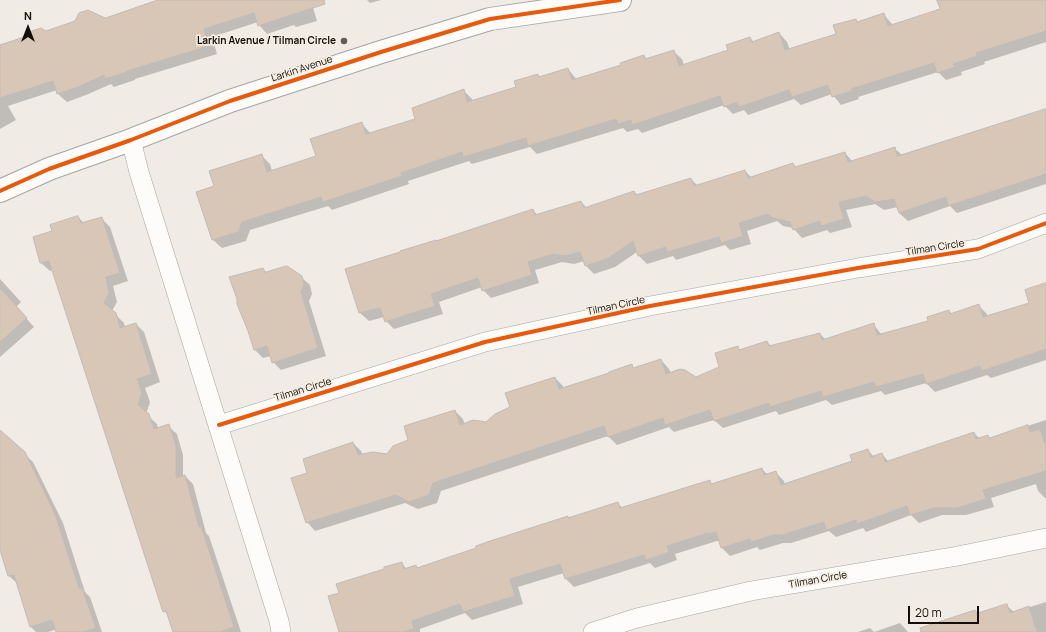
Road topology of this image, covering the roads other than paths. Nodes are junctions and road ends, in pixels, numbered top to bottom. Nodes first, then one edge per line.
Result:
1 (620, 0) edge
2 (131, 140) junction
3 (0, 191) edge
4 (1046, 223) edge
5 (219, 425) junction
6 (1046, 538) edge
7 (281, 632) edge
8 (592, 632) edge

1 - 2 street, Larkin Avenue
2 - 3 street, Larkin Avenue
2 - 5 street
4 - 5 street, Tilman Circle
5 - 7 street
6 - 8 street, Tilman Circle

